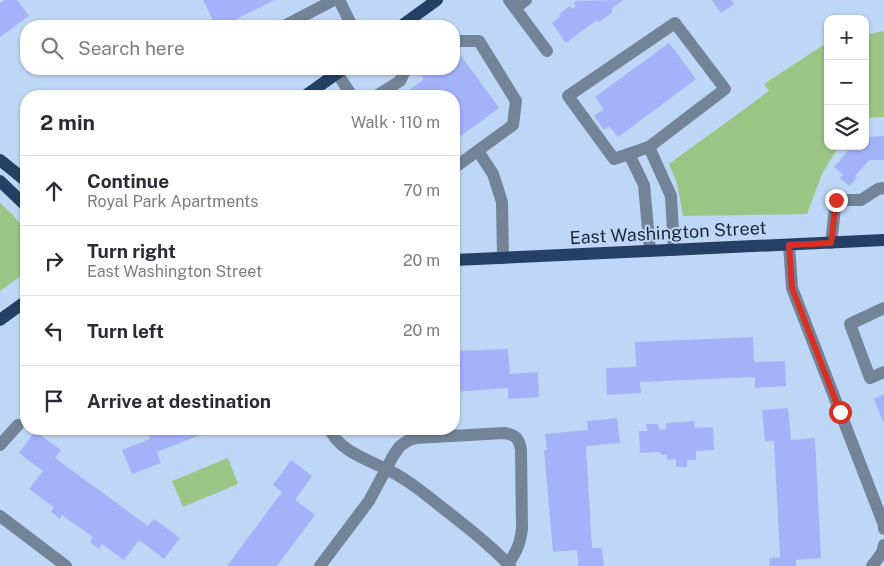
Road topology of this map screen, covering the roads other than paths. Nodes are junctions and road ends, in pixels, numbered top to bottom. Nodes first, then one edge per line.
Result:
1 (334, 0) edge
2 (339, 0) edge
3 (437, 0) edge
4 (526, 0) edge
5 (512, 4) edge
6 (296, 20) edge
7 (349, 20) edge
8 (409, 20) edge
9 (460, 41) edge
10 (547, 51) dead end
11 (334, 75) edge
12 (342, 75) edge
13 (403, 75) edge
14 (313, 90) edge
15 (349, 90) edge
16 (386, 90) edge
17 (649, 147) junction
18 (478, 151) junction
19 (630, 154) junction
20 (0, 160) edge
21 (460, 164) edge
22 (20, 176) edge
23 (0, 181) edge
24 (884, 188) edge
25 (20, 200) edge
26 (884, 240) edge
27 (831, 243) junction
28 (789, 245) junction
29 (674, 250) junction
30 (650, 251) junction
31 (503, 258) junction
32 (460, 260) edge
33 (20, 305) edge
34 (884, 308) edge
35 (0, 320) edge
36 (884, 372) edge
37 (18, 425) dead end
38 (333, 435) edge
39 (0, 445) edge
40 (386, 469) junction
41 (0, 516) edge
42 (884, 529) edge
43 (884, 546) edge
44 (509, 565) edge
45 (66, 566) edge
46 (320, 566) edge
47 (872, 566) edge

1 - 6 lane
2 - 7 lane
3 - 8 main road
4 - 5 lane
5 - 10 lane
9 - 18 lane
11 - 14 main road
12 - 15 lane
13 - 16 lane
17 - 19 lane
17 - 19 lane
17 - 29 lane
18 - 21 lane
18 - 31 lane
19 - 30 lane
20 - 22 main road
23 - 25 main road
24 - 27 lane
26 - 27 main road, East Washington Street
27 - 28 main road, East Washington Street
28 - 29 main road, East Washington Street
28 - 42 lane
29 - 30 main road, East Washington Street
30 - 31 main road, East Washington Street
31 - 32 main road, East Washington Street
33 - 35 main road
34 - 36 lane
37 - 39 lane
38 - 40 lane
40 - 44 lane
40 - 44 lane
40 - 46 lane
41 - 45 lane
43 - 47 lane

